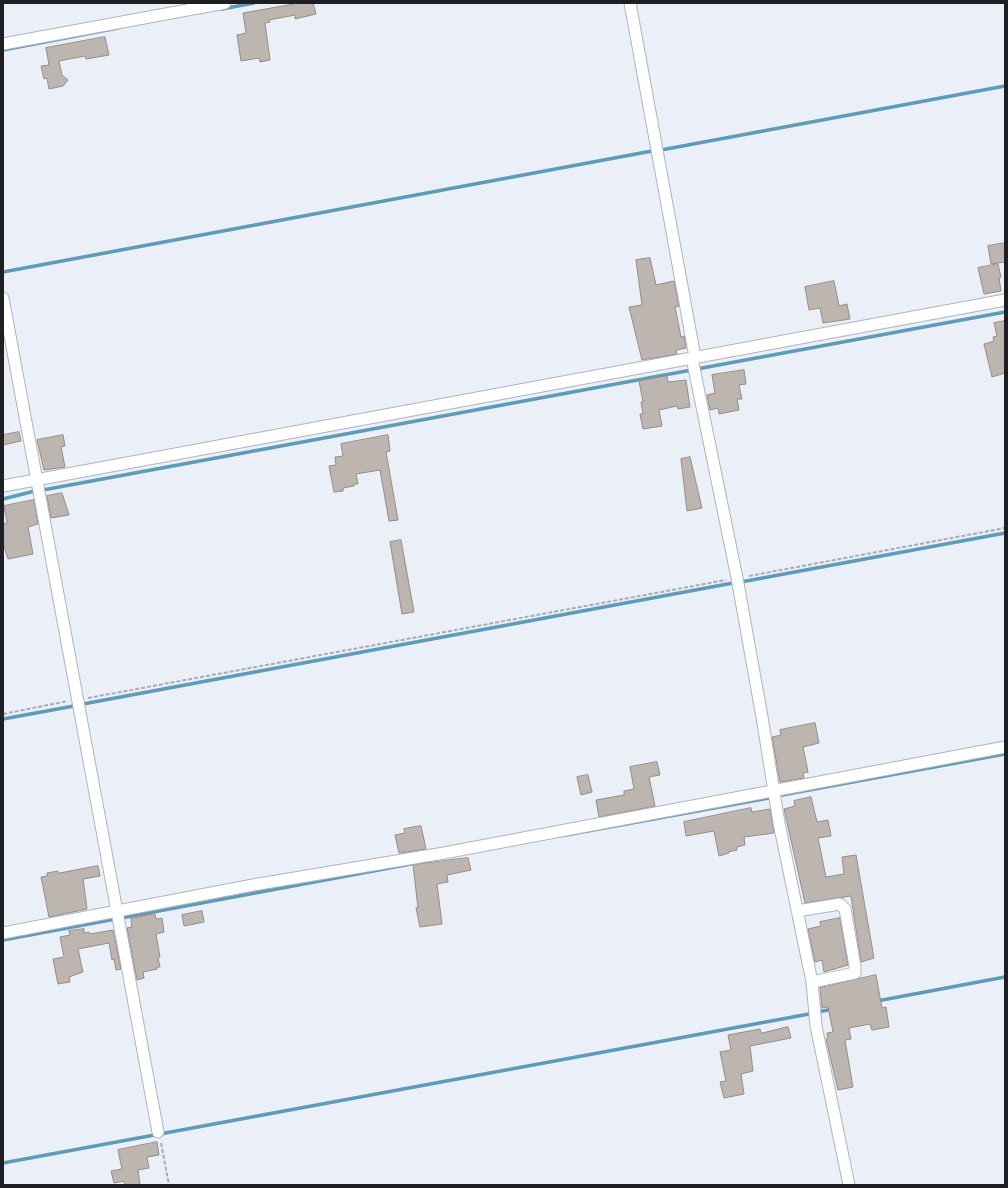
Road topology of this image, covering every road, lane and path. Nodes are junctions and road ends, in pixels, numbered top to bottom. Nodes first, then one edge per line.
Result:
1 (225, 3) edge
2 (630, 3) edge
3 (3, 44) edge
4 (3, 298) edge
5 (1005, 300) edge
6 (694, 363) junction
7 (36, 479) junction
8 (3, 486) edge
9 (1005, 528) edge
10 (736, 578) junction
11 (78, 699) junction
12 (3, 714) edge
13 (1005, 747) edge
14 (774, 791) junction
15 (797, 911) junction
16 (118, 916) junction
17 (3, 933) edge
18 (812, 982) junction
19 (159, 1134) joint
20 (169, 1185) edge
21 (848, 1185) edge

1 - 3 street
2 - 6 street
4 - 7 street
5 - 6 street
6 - 7 street
6 - 10 street
7 - 8 street
7 - 11 street
9 - 10 path
10 - 11 path
10 - 14 street
11 - 12 path
11 - 16 street
13 - 14 street
14 - 15 street
14 - 16 street
15 - 18 street
15 - 18 street
16 - 17 street
16 - 19 street
18 - 21 street
19 - 20 path

